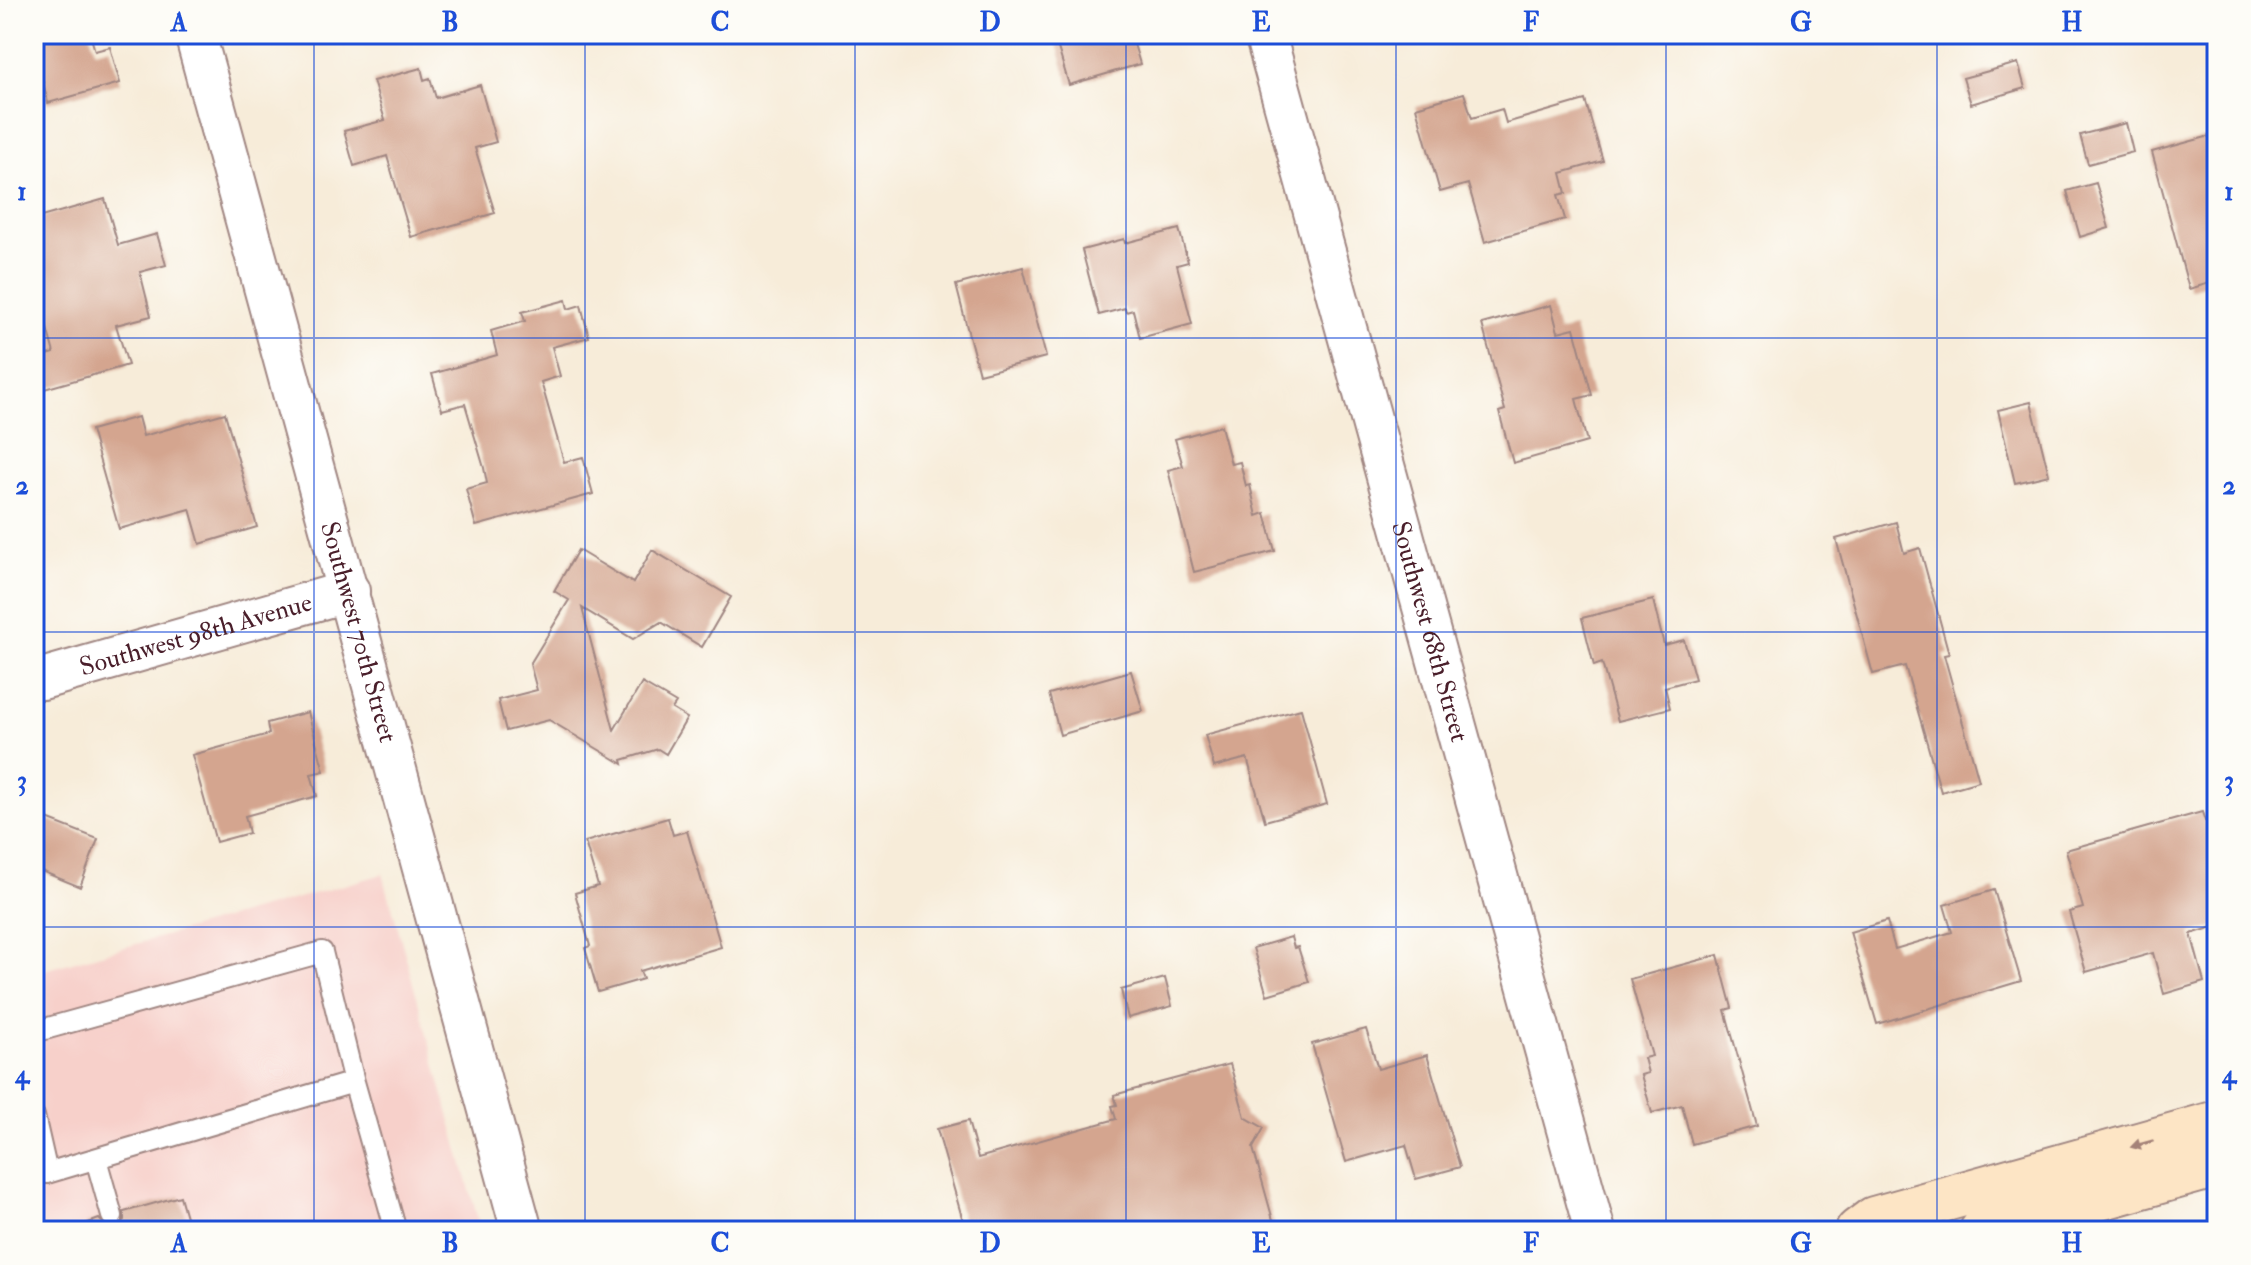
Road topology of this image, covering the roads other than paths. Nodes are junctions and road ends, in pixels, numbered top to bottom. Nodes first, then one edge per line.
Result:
1 (195, 34) edge
2 (1265, 34) edge
3 (349, 591) junction
4 (42, 679) dead end
5 (34, 1032) edge
6 (354, 1082) junction
7 (34, 1116) edge
8 (2217, 1123) edge
9 (96, 1159) junction
10 (2217, 1165) edge
11 (112, 1216) dead end
12 (396, 1231) edge
13 (522, 1231) edge
14 (1595, 1231) edge
15 (1858, 1231) edge
16 (1982, 1231) edge

1 - 3 street, Southwest 70th Street
2 - 14 street, Southwest 68th Street
3 - 4 street, Southwest 98th Avenue
3 - 13 street, Southwest 70th Street
5 - 6 lane
6 - 9 lane
6 - 12 lane
7 - 9 lane
8 -> 15 street
9 - 11 lane
10 - 16 street

